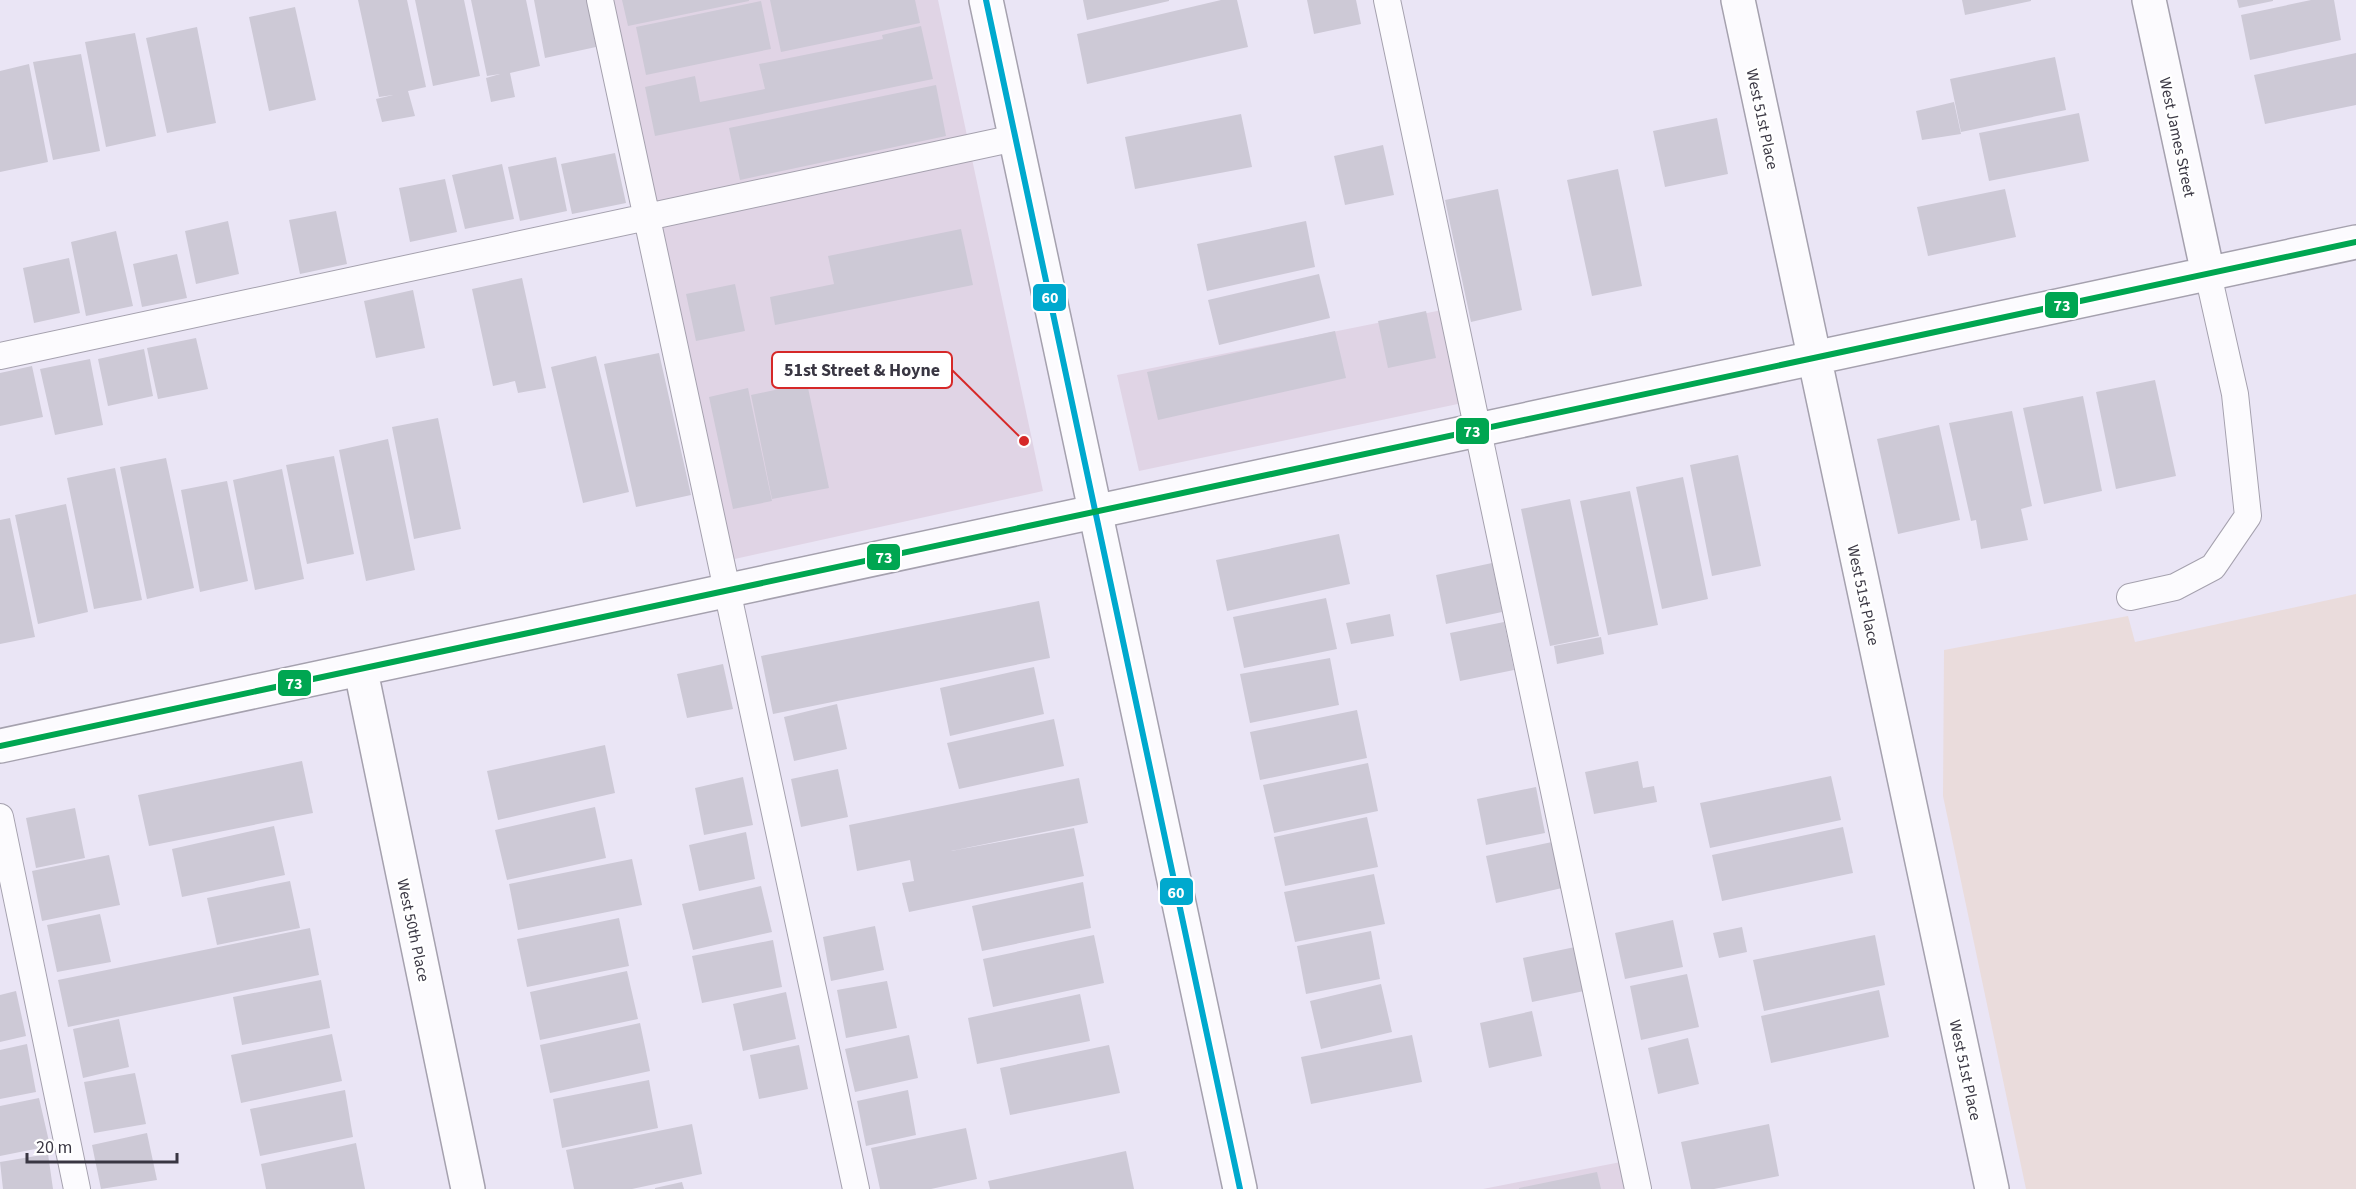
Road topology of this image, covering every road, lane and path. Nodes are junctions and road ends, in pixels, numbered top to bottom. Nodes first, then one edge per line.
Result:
1 (600, 0) edge
2 (986, 0) edge
3 (1388, 0) edge
4 (1737, 0) edge
5 (2149, 0) edge
6 (1016, 138) junction
7 (646, 218) junction
8 (2356, 242) edge
9 (2208, 273) junction
10 (0, 356) edge
11 (1814, 358) junction
12 (1478, 430) junction
13 (1096, 512) junction
14 (727, 590) junction
15 (2130, 597) dead end
16 (361, 670) junction
17 (0, 746) edge
18 (0, 817) edge
19 (77, 1189) edge
20 (468, 1189) edge
21 (856, 1189) edge
22 (1240, 1189) edge
23 (1638, 1189) edge
24 (1992, 1189) edge

1 - 7 lane
2 - 6 street
3 - 12 lane
4 - 11 street, West 51st Place
5 - 9 street, West James Street
6 - 7 lane
6 - 13 street
7 - 10 lane
7 - 14 lane
8 - 9 street
9 - 11 street
9 - 15 lane
11 - 12 street
11 - 24 street, West 51st Place
12 - 13 street
12 - 23 lane
13 - 14 street
13 - 22 street
14 - 16 street
14 - 21 lane
16 - 17 street
16 - 20 street, West 50th Place
18 - 19 lane

